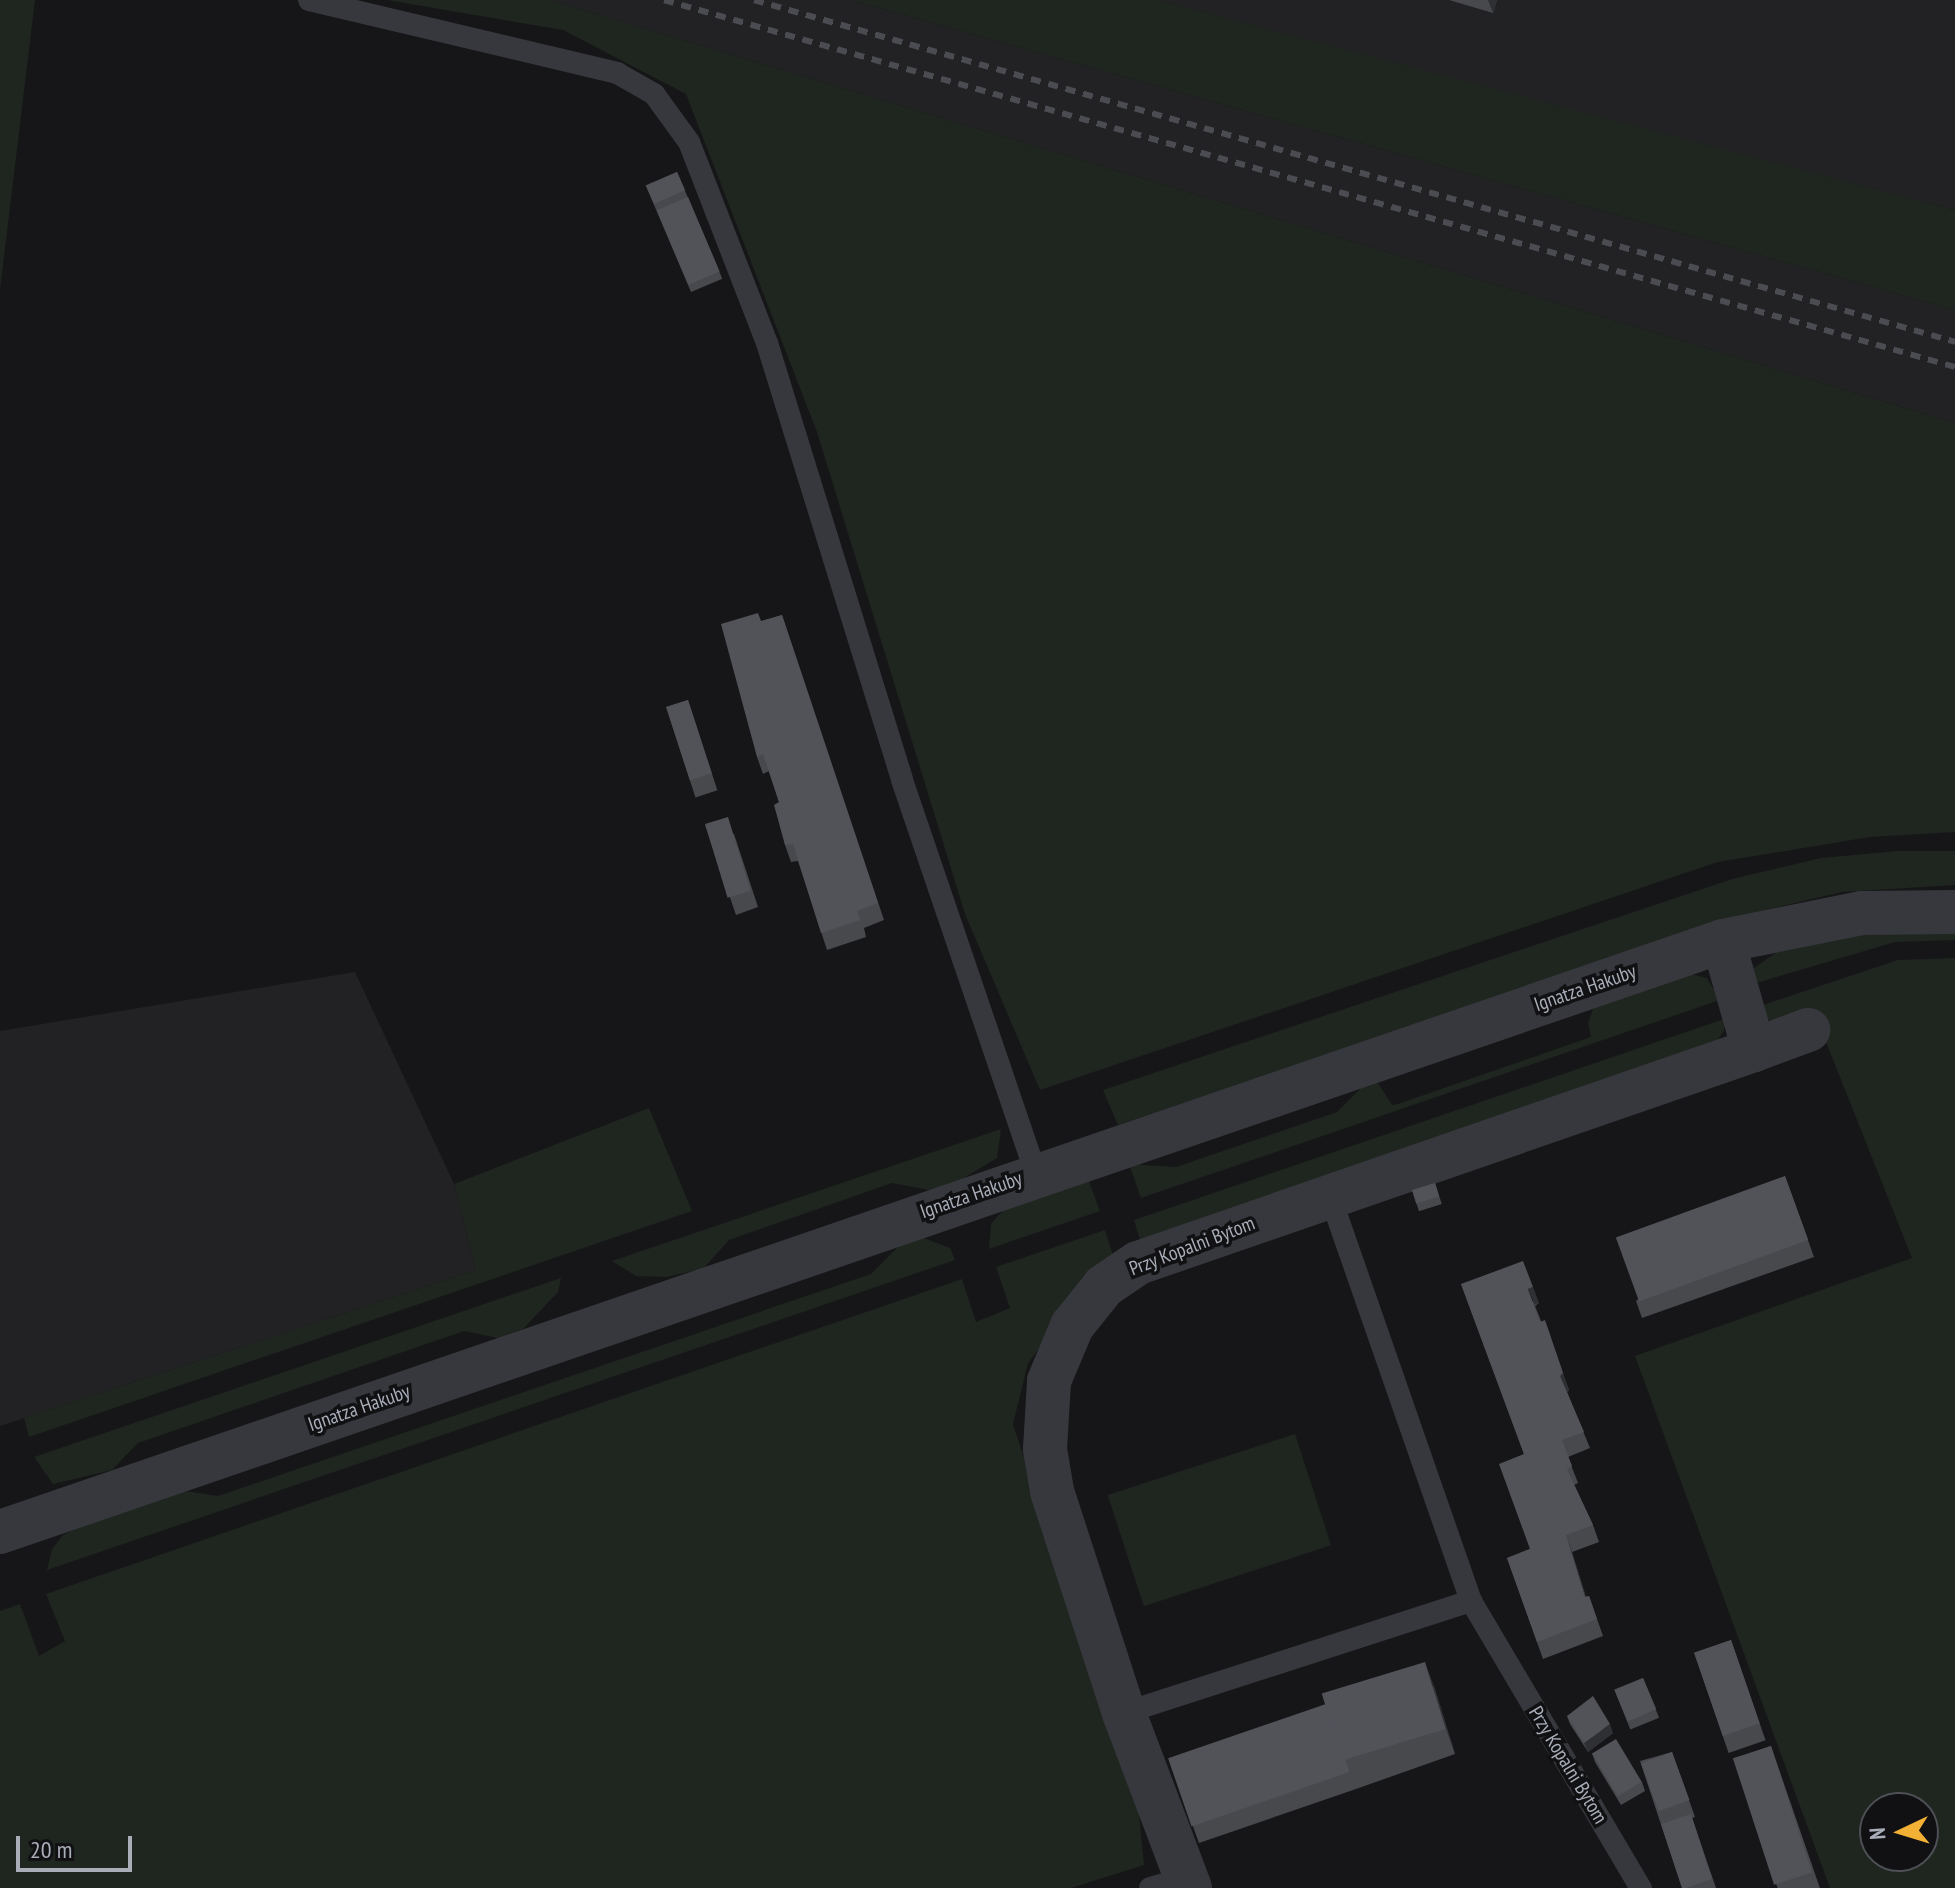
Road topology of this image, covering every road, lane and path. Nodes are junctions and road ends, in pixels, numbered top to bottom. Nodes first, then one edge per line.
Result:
1 (309, 0) edge
2 (1955, 912) edge
3 (1723, 941) junction
4 (1808, 1030) dead end
5 (1754, 1050) junction
6 (1036, 1173) junction
7 (1330, 1195) junction
8 (0, 1532) edge
9 (1471, 1601) junction
10 (1124, 1713) junction
11 (1175, 1885) edge
12 (1641, 1888) edge

1 - 6 lane
2 - 3 street, Ignatza Hakuby
3 - 5 street
3 - 6 street, Ignatza Hakuby
4 - 5 street, Przy Kopalni Bytom
5 - 7 street, Przy Kopalni Bytom
6 - 8 street, Ignatza Hakuby
7 - 9 lane, Przy Kopalni Bytom
7 - 10 street, Przy Kopalni Bytom
9 - 10 lane
9 - 12 lane, Przy Kopalni Bytom
10 - 11 street, Przy Kopalni Bytom

